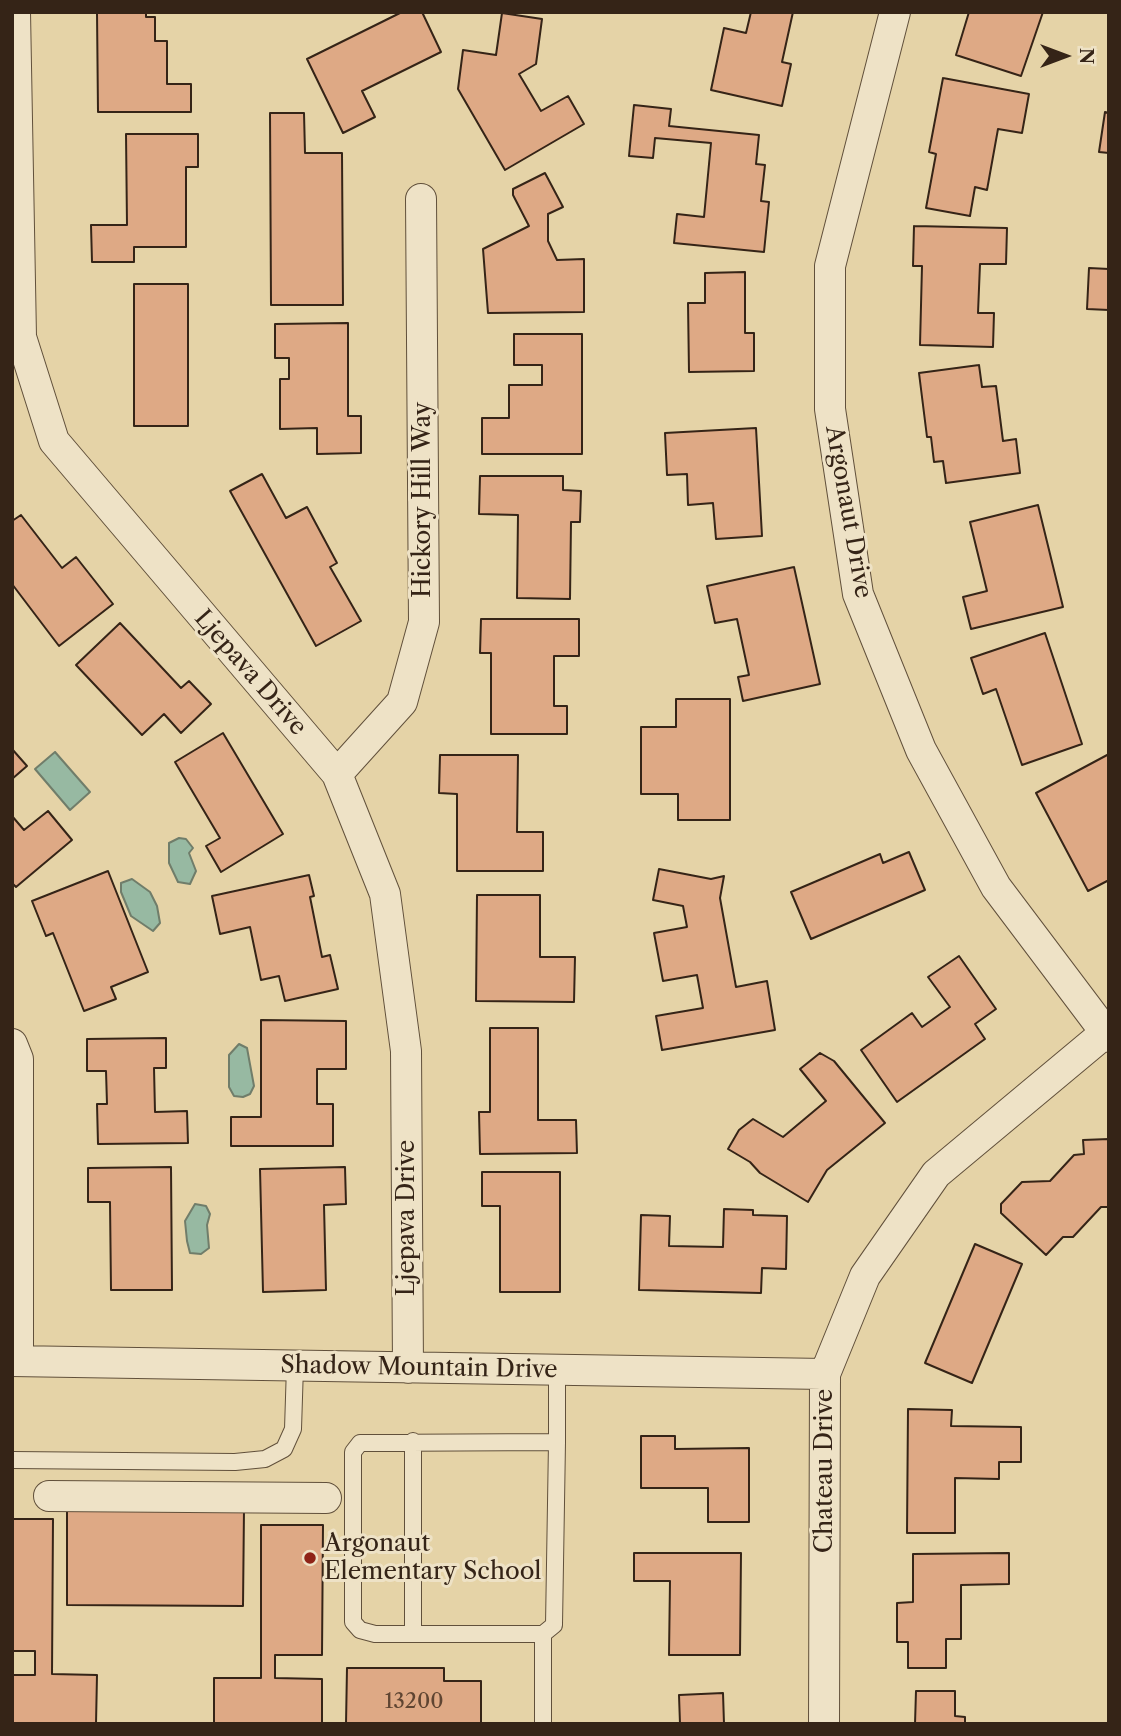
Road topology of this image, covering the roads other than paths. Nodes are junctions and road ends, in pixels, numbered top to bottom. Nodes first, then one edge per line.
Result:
1 (15, 12) edge
2 (895, 12) edge
3 (422, 199) dead end
4 (337, 774) junction
5 (1107, 1035) edge
6 (12, 1044) edge
7 (15, 1361) edge
8 (295, 1366) junction
9 (408, 1368) junction
10 (557, 1370) junction
11 (825, 1374) junction
12 (413, 1441) junction
13 (557, 1442) junction
14 (12, 1460) edge
15 (49, 1496) dead end
16 (327, 1498) dead end
17 (412, 1634) junction
18 (543, 1634) junction
19 (543, 1724) edge
20 (824, 1724) edge

1 - 4 street, Ljepava Drive
2 - 5 street, Argonaut Drive
3 - 4 street, Hickory Hill Way
4 - 9 street, Ljepava Drive
5 - 11 street, Chateau Drive
6 - 7 street
7 - 8 street, Shadow Mountain Drive
8 - 9 street, Shadow Mountain Drive
8 - 14 lane
9 - 10 street, Shadow Mountain Drive
10 - 11 street, Shadow Mountain Drive
10 - 13 lane
11 - 20 street, Chateau Drive
12 - 13 lane
12 - 17 lane
12 - 17 lane
13 - 18 lane
15 - 16 street
17 - 18 lane
18 - 19 lane

